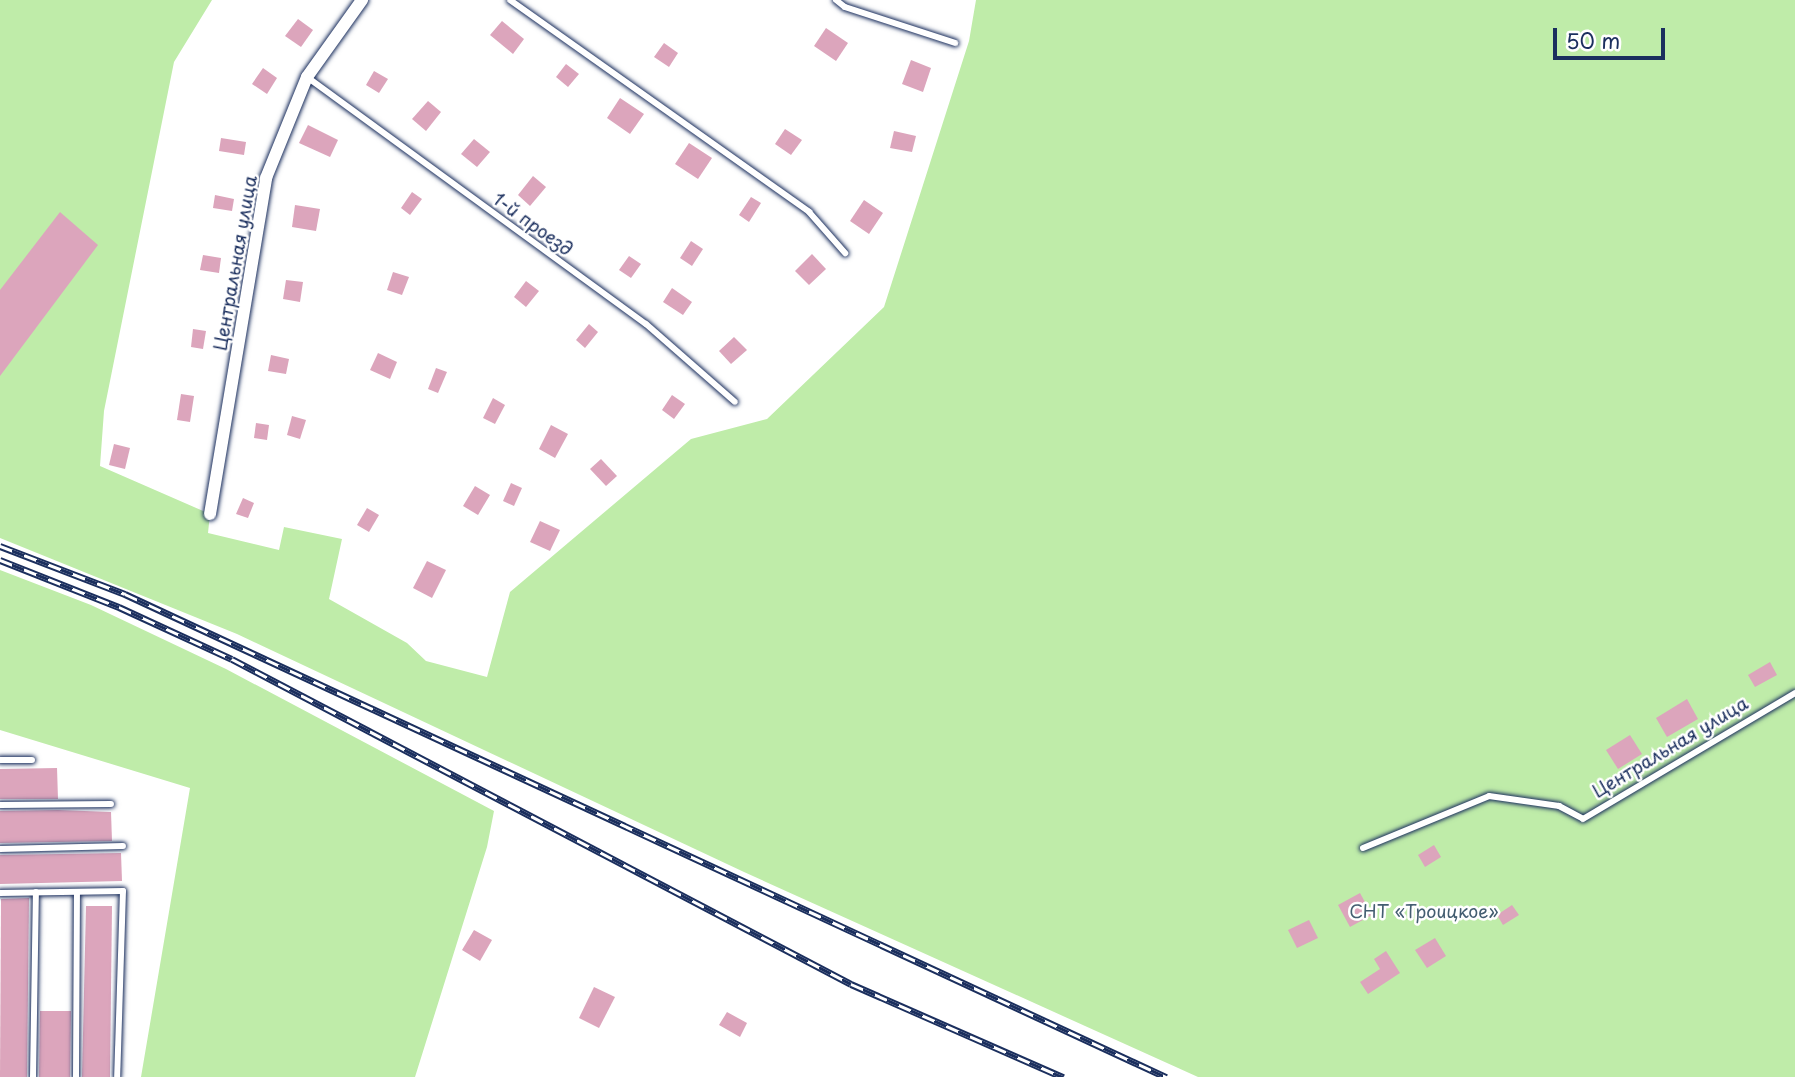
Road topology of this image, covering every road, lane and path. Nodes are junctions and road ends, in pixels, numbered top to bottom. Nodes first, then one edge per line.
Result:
1 (362, 0) edge
2 (510, 0) edge
3 (836, 0) edge
4 (955, 43) dead end
5 (307, 77) junction
6 (845, 253) dead end
7 (736, 402) dead end
8 (210, 514) dead end
9 (1795, 694) edge
10 (0, 760) edge
11 (32, 760) dead end
12 (111, 804) dead end
13 (0, 805) edge
14 (123, 846) dead end
15 (1363, 848) dead end
16 (0, 849) edge
17 (36, 892) junction
18 (77, 892) junction
19 (0, 893) edge
20 (33, 1077) edge
21 (76, 1077) edge
22 (117, 1077) edge

1 - 5 street, Центральная улица
2 - 6 lane
3 - 4 lane
5 - 7 lane, 1-й проезд
5 - 8 street, Центральная улица
9 - 15 lane, Центральная улица
10 - 11 lane
12 - 13 lane
14 - 16 lane
17 - 18 lane
17 - 19 lane
17 - 20 lane
18 - 21 lane
18 - 22 lane

